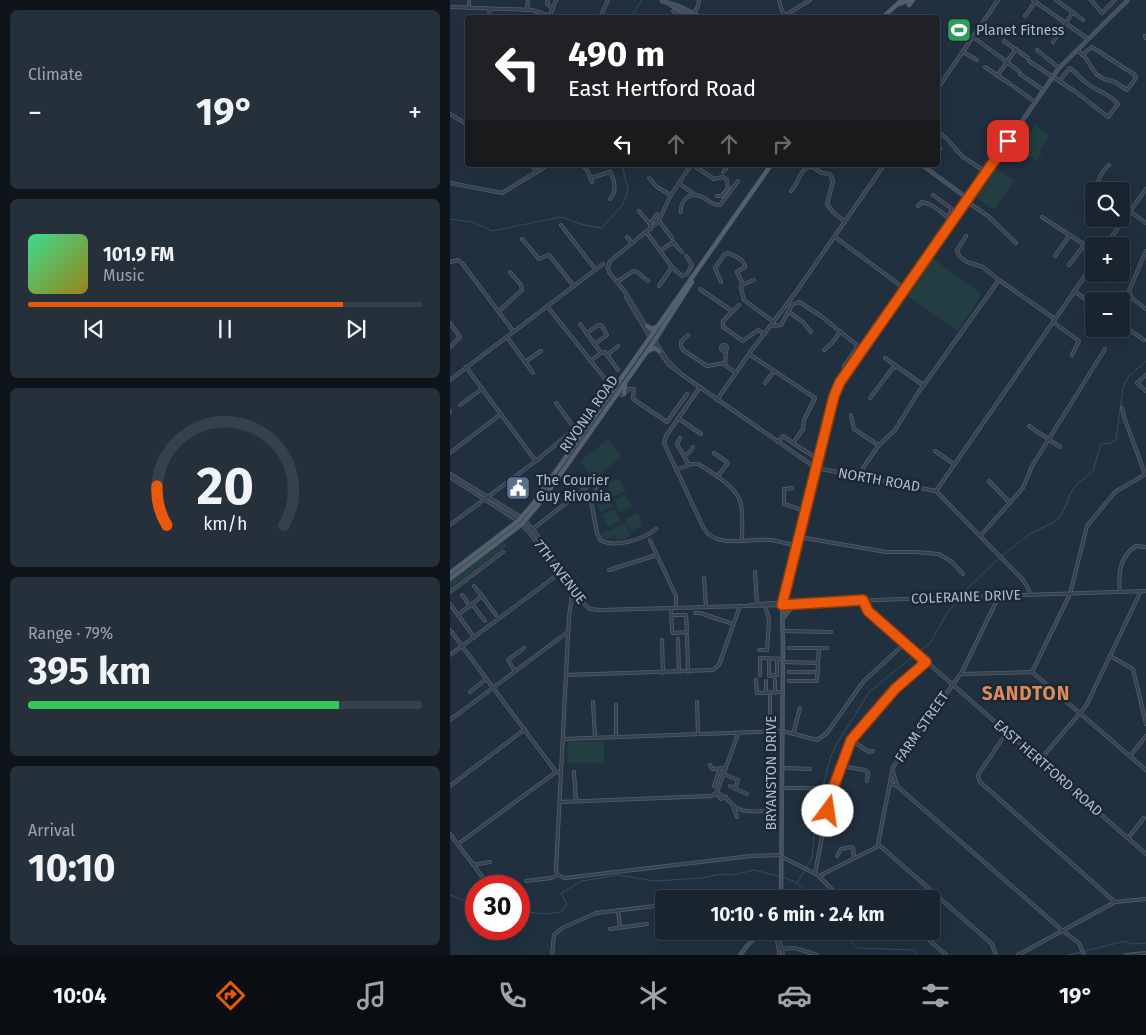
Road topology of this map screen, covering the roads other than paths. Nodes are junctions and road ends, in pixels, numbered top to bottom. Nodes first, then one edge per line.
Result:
1 (469, 0) edge
2 (528, 0) edge
3 (548, 0) edge
4 (556, 0) edge
5 (608, 0) edge
6 (699, 0) edge
7 (779, 0) edge
8 (810, 0) edge
9 (998, 0) edge
10 (1056, 0) edge
11 (1091, 0) edge
12 (1115, 0) edge
13 (1128, 0) edge
14 (660, 1) edge
15 (1034, 1) edge
16 (905, 2) edge
17 (1111, 4) junction
18 (450, 7) edge
19 (469, 8) junction
20 (490, 9) junction
21 (553, 9) junction
22 (527, 10) junction
23 (1117, 10) junction
24 (673, 12) dead end
25 (1072, 12) junction
26 (489, 15) edge
27 (545, 15) edge
28 (550, 15) edge
29 (601, 15) edge
30 (680, 15) edge
31 (691, 15) edge
32 (694, 15) edge
33 (783, 15) edge
34 (787, 15) edge
35 (886, 15) edge
36 (1025, 16) dead end
37 (1083, 20) dead end
38 (1065, 23) junction
39 (982, 24) junction
40 (998, 36) dead end
41 (972, 38) junction
42 (1087, 40) junction
43 (1004, 41) dead end
44 (1053, 42) dead end
45 (1090, 47) junction
46 (1016, 49) junction
47 (1037, 50) dead end
48 (1077, 50) junction
49 (963, 51) junction
50 (1082, 55) junction
51 (977, 60) dead end
52 (1007, 62) junction
53 (985, 67) dead end
54 (1059, 68) junction
55 (997, 76) junction
56 (1053, 77) junction
57 (1059, 81) junction
58 (1010, 84) dead end
59 (940, 85) edge
60 (1013, 86) dead end
61 (1044, 90) junction
62 (1035, 102) junction
63 (450, 114) edge
64 (465, 123) edge
65 (940, 134) edge
66 (1109, 165) dead end
67 (533, 167) edge
68 (544, 167) edge
69 (584, 167) edge
70 (691, 167) edge
71 (695, 167) edge
72 (724, 167) edge
73 (770, 167) edge
74 (809, 167) edge
75 (813, 167) edge
76 (883, 167) edge
77 (925, 167) edge
78 (538, 170) junction
79 (723, 172) dead end
80 (986, 172) junction
81 (591, 178) junction
82 (649, 178) dead end
83 (738, 181) dead end
84 (592, 182) dead end
85 (1098, 182) edge
86 (450, 183) edge
87 (679, 183) junction
88 (1146, 189) edge
89 (791, 191) dead end
90 (671, 195) junction
91 (933, 195) dead end
92 (696, 196) junction
93 (717, 196) dead end
94 (610, 199) dead end
95 (966, 200) junction
96 (918, 206) dead end
97 (639, 211) dead end
98 (1130, 211) joint
99 (681, 212) dead end
100 (657, 214) dead end
101 (947, 217) junction
102 (1042, 217) dead end
103 (659, 221) junction
104 (844, 222) junction
105 (951, 222) junction
106 (1146, 223) edge
107 (650, 224) junction
108 (561, 225) dead end
109 (651, 229) junction
110 (647, 233) junction
111 (1070, 235) junction
112 (966, 236) dead end
113 (627, 237) dead end
114 (835, 237) junction
115 (672, 238) dead end
116 (522, 239) dead end
117 (1016, 243) dead end
118 (632, 244) junction
119 (1084, 245) joint
120 (1146, 250) edge
121 (660, 251) junction
122 (682, 252) dead end
123 (686, 256) dead end
124 (1055, 256) dead end
125 (450, 262) edge
126 (702, 262) junction
127 (602, 264) dead end
128 (1069, 265) dead end
129 (672, 268) junction
130 (596, 270) junction
131 (510, 272) dead end
132 (1085, 276) edge
133 (754, 280) dead end
134 (999, 280) junction
135 (648, 281) dead end
136 (617, 282) junction
137 (721, 282) dead end
138 (742, 285) junction
139 (574, 286) junction
140 (659, 286) dead end
141 (622, 288) junction
142 (700, 289) dead end
143 (905, 290) junction
144 (1074, 292) junction
145 (1085, 299) edge
146 (739, 305) dead end
147 (547, 306) junction
148 (1146, 309) edge
149 (498, 311) junction
150 (732, 311) junction
151 (789, 312) junction
152 (1054, 320) junction
153 (774, 322) junction
154 (450, 323) edge
155 (580, 324) dead end
156 (659, 325) junction
157 (647, 326) junction
158 (771, 326) junction
159 (1130, 330) edge
160 (513, 331) junction
161 (811, 332) dead end
162 (840, 332) junction
163 (587, 333) junction
164 (688, 334) dead end
165 (765, 334) junction
166 (651, 336) junction
167 (507, 337) junction
168 (1144, 340) dead end
169 (654, 341) junction
170 (594, 344) junction
171 (618, 346) dead end
172 (450, 347) edge
173 (1105, 349) dead end
174 (824, 350) dead end
175 (541, 351) dead end
176 (647, 351) junction
177 (660, 351) junction
178 (726, 351) dead end
179 (601, 352) junction
180 (749, 354) junction
181 (607, 355) junction
182 (1072, 355) dead end
183 (885, 358) dead end
184 (590, 361) junction
185 (525, 362) junction
186 (725, 363) junction
187 (844, 366) dead end
188 (897, 366) junction
189 (466, 367) junction
190 (618, 370) dead end
191 (633, 370) junction
192 (774, 371) junction
193 (533, 372) dead end
194 (736, 373) junction
195 (681, 374) junction
196 (1146, 375) edge
197 (450, 380) edge
198 (606, 380) junction
199 (619, 382) junction
200 (765, 383) dead end
201 (924, 385) junction
202 (700, 387) junction
203 (482, 389) junction
204 (1146, 391) edge
205 (616, 392) junction
206 (624, 394) junction
207 (688, 394) dead end
208 (870, 398) dead end
209 (717, 400) junction
210 (556, 403) dead end
211 (460, 405) dead end
212 (1122, 408) dead end
213 (502, 414) junction
214 (851, 415) dead end
215 (588, 418) dead end
216 (678, 418) junction
217 (1029, 426) dead end
218 (575, 429) junction
219 (701, 434) dead end
220 (566, 436) junction
221 (680, 438) dead end
222 (1049, 439) junction
223 (778, 442) junction
224 (793, 443) junction
225 (554, 446) junction
226 (879, 446) junction
227 (693, 447) dead end
228 (1060, 447) dead end
229 (935, 451) dead end
230 (450, 453) edge
231 (714, 453) dead end
232 (684, 455) junction
233 (812, 456) dead end
234 (536, 461) junction
235 (954, 464) junction
236 (689, 465) junction
237 (816, 468) junction
238 (676, 470) junction
239 (450, 474) edge
240 (1146, 474) edge
241 (860, 476) junction
242 (450, 478) edge
243 (718, 478) junction
244 (989, 481) dead end
245 (459, 483) junction
246 (792, 488) dead end
247 (936, 491) junction
248 (486, 498) junction
249 (1010, 503) junction
250 (806, 511) junction
251 (522, 521) junction
252 (450, 525) edge
253 (532, 529) junction
254 (656, 529) dead end
255 (529, 532) junction
256 (980, 536) junction
257 (800, 537) junction
258 (650, 540) dead end
259 (742, 541) junction
260 (797, 546) junction
261 (1146, 547) edge
262 (503, 552) dead end
263 (658, 555) junction
264 (609, 570) dead end
265 (560, 572) junction
266 (755, 572) dead end
267 (450, 573) edge
268 (963, 574) dead end
269 (450, 578) edge
270 (704, 578) dead end
271 (474, 586) dead end
272 (572, 589) junction
273 (1141, 591) junction
274 (1146, 591) edge
275 (450, 592) edge
276 (1120, 592) junction
277 (1070, 594) junction
278 (462, 595) dead end
279 (1030, 595) junction
280 (482, 596) junction
281 (577, 596) junction
282 (999, 596) junction
283 (863, 600) junction
284 (571, 603) junction
285 (802, 603) junction
286 (450, 604) edge
287 (784, 604) junction
288 (471, 605) junction
289 (757, 605) junction
290 (763, 605) junction
291 (740, 606) junction
292 (706, 607) junction
293 (587, 608) junction
294 (671, 608) junction
295 (676, 608) junction
296 (695, 613) dead end
297 (458, 615) junction
298 (496, 615) dead end
299 (671, 615) junction
300 (783, 618) junction
301 (485, 621) dead end
302 (733, 624) junction
303 (450, 630) edge
304 (569, 631) junction
305 (784, 631) junction
306 (831, 632) dead end
307 (687, 636) dead end
308 (474, 637) junction
309 (678, 639) dead end
310 (662, 640) dead end
311 (905, 643) junction
312 (462, 646) junction
313 (783, 647) junction
314 (524, 648) dead end
315 (789, 648) dead end
316 (819, 648) junction
317 (826, 648) dead end
318 (759, 650) dead end
319 (450, 655) edge
320 (1110, 656) junction
321 (769, 658) junction
322 (777, 661) dead end
323 (783, 661) junction
324 (926, 662) junction
325 (818, 663) junction
326 (516, 671) junction
327 (678, 672) junction
328 (688, 672) junction
329 (789, 672) dead end
330 (818, 672) junction
331 (1032, 672) junction
332 (663, 673) junction
333 (961, 674) junction
334 (566, 675) junction
335 (760, 676) dead end
336 (487, 678) junction
337 (756, 680) dead end
338 (776, 680) dead end
339 (766, 681) dead end
340 (789, 681) dead end
341 (952, 684) junction
342 (493, 687) junction
343 (470, 692) dead end
344 (783, 692) junction
345 (766, 693) junction
346 (775, 693) junction
347 (770, 696) dead end
348 (593, 702) dead end
349 (697, 702) dead end
350 (616, 705) dead end
351 (800, 708) dead end
352 (1080, 713) junction
353 (450, 720) edge
354 (1146, 724) edge
355 (525, 729) junction
356 (782, 731) junction
357 (770, 732) junction
358 (1007, 732) junction
359 (698, 734) junction
360 (738, 734) junction
361 (793, 734) junction
362 (1146, 736) edge
363 (616, 737) junction
364 (563, 738) junction
365 (595, 738) junction
366 (851, 740) junction
367 (873, 752) dead end
368 (1130, 756) junction
369 (1039, 761) junction
370 (710, 766) dead end
371 (841, 766) junction
372 (726, 768) junction
373 (782, 768) junction
374 (720, 769) junction
375 (810, 769) dead end
376 (893, 770) junction
377 (1146, 770) edge
378 (556, 772) junction
379 (574, 772) dead end
380 (561, 773) junction
381 (724, 773) junction
382 (867, 781) dead end
383 (890, 784) junction
384 (450, 786) edge
385 (714, 786) dead end
386 (730, 786) dead end
387 (897, 786) junction
388 (782, 788) junction
389 (815, 788) dead end
390 (735, 789) junction
391 (716, 793) junction
392 (747, 794) dead end
393 (576, 801) junction
394 (559, 802) junction
395 (767, 804) dead end
396 (732, 805) junction
397 (767, 811) junction
398 (737, 816) dead end
399 (1144, 818) dead end
400 (767, 819) dead end
401 (450, 834) edge
402 (1128, 838) junction
403 (458, 844) junction
404 (879, 846) junction
405 (1146, 854) edge
406 (781, 856) junction
407 (837, 856) dead end
408 (854, 858) junction
409 (490, 862) dead end
410 (473, 865) junction
411 (816, 874) junction
412 (481, 875) edge
413 (558, 875) junction
414 (820, 876) junction
415 (530, 881) edge
416 (781, 890) edge
417 (833, 890) edge
418 (1146, 899) edge
419 (1114, 902) junction
420 (655, 906) edge
421 (618, 910) junction
422 (646, 924) dead end
423 (620, 927) junction
424 (610, 929) dead end
425 (1063, 931) junction
426 (752, 940) edge
427 (752, 940) edge
428 (776, 940) edge
429 (778, 940) edge
430 (929, 940) edge
431 (781, 949) junction
432 (1146, 953) edge
433 (552, 955) edge
434 (739, 955) edge
435 (781, 955) edge
436 (817, 955) edge
437 (946, 955) edge
438 (996, 955) edge
439 (1018, 955) edge
440 (1084, 955) edge
441 (1126, 955) edge

1 - 19 street
2 - 22 street
3 - 21 street
4 - 21 street
5 - 29 street
6 - 32 street
7 - 33 street
8 - 34 street
9 - 39 street
10 - 25 street
11 - 17 street
12 - 17 street
13 - 23 main road
14 - 31 main road
15 - 36 street
15 - 38 street
16 - 35 main road
17 - 23 street
18 - 19 street
19 - 20 street
20 - 22 street
20 - 26 street
21 - 28 street
22 - 27 street
23 - 42 main road
24 - 30 street
25 - 37 street
25 - 38 street
38 - 42 street
38 - 44 street
39 - 40 street
39 - 41 street
41 - 49 street
41 - 52 street
42 - 45 street
42 - 48 main road
43 - 46 street
45 - 50 street
45 - 50 street
46 - 52 street
46 - 56 street
47 - 54 street
48 - 50 street
48 - 54 main road
49 - 51 street
49 - 59 street
52 - 55 street
52 - 61 street
53 - 55 street
54 - 56 main road
55 - 58 street
56 - 57 street
56 - 61 main road
57 - 57 street
60 - 62 street
61 - 62 main road
62 - 80 main road
63 - 64 street
65 - 80 street
66 - 85 street
67 - 78 street
68 - 78 street
69 - 81 street
70 - 87 street
71 - 93 street
72 - 79 street
73 - 126 main road, RIVONIA ROAD
74 - 89 street
75 - 104 street
76 - 104 street
77 - 95 main road
78 - 86 street
80 - 95 main road
81 - 84 street
81 - 94 street
82 - 90 street
83 - 92 street
87 - 90 street
87 - 92 street
88 - 98 street
90 - 103 street
91 - 101 street
92 - 99 street
95 - 105 main road
95 - 117 street
96 - 101 street
97 - 107 street
98 - 106 street
100 - 107 street
101 - 105 street
102 - 111 street
103 - 109 street
103 - 115 street
104 - 114 street
105 - 143 main road
107 - 109 street
108 - 130 street
109 - 110 street
110 - 118 street
110 - 121 street
111 - 119 street
111 - 124 street
112 - 134 street
113 - 118 street
114 - 143 street
114 - 153 street
116 - 139 street
118 - 136 street, NORTH ROAD
119 - 128 street
120 - 148 street
121 - 122 street
121 - 129 street
123 - 129 street
125 - 149 street
126 - 156 main road, RIVONIA ROAD
126 - 169 main road, RIVONIA ROAD
127 - 130 street
129 - 140 street
130 - 139 street
131 - 149 street
132 - 144 street
133 - 138 street
134 - 152 street
134 - 201 street
135 - 136 street
136 - 141 street, NORTH ROAD
137 - 138 street
138 - 153 street
139 - 147 street
141 - 157 street, NORTH ROAD
141 - 166 street, NORTH ROAD
142 - 150 street
143 - 237 main road
144 - 145 street
144 - 152 street
146 - 150 street
147 - 160 street
147 - 184 street
149 - 160 street
150 - 165 street
151 - 158 street
151 - 161 street
151 - 162 street
152 - 182 street
152 - 235 street
153 - 158 street
154 - 172 street
155 - 163 street
156 - 157 main road
156 - 166 main road, RIVONIA ROAD
157 - 166 street, NORTH ROAD
158 - 165 street
159 - 168 street
160 - 167 street
162 - 174 street
162 - 187 street
163 - 170 street
163 - 170 street
164 - 186 street
165 - 180 street
166 - 169 street, NORTH ROAD
166 - 199 main road, RIVONIA ROAD
167 - 185 street
167 - 189 street
169 - 176 main road, RIVONIA ROAD
169 - 177 street, NORTH ROAD
169 - 195 street, NORTH ROAD
170 - 179 street
171 - 181 street
173 - 222 street
175 - 185 street
176 - 177 main road
176 - 191 main road, RIVONIA ROAD
177 - 195 street, NORTH ROAD
178 - 186 street
179 - 181 street
179 - 184 street
180 - 192 street
180 - 194 street
181 - 190 street
183 - 188 street
184 - 198 street
185 - 193 street
186 - 194 street
188 - 201 street
188 - 208 street
189 - 197 street
189 - 203 street
191 - 205 main road, RIVONIA ROAD
191 - 206 main road
192 - 200 street
192 - 224 street
194 - 209 street
195 - 202 street, NORTH ROAD
196 - 204 street
198 - 199 main road
198 - 205 street
199 - 205 main road, RIVONIA ROAD
201 - 226 street
202 - 209 street, NORTH ROAD
202 - 216 street
203 - 211 street
203 - 213 street
205 - 206 street
205 - 251 main road, RIVONIA ROAD
206 - 207 street
209 - 223 street, NORTH ROAD
210 - 218 street
212 - 240 street
213 - 230 street
213 - 234 street
214 - 226 street
215 - 218 street
216 - 219 street
216 - 238 street
217 - 222 street
218 - 220 street
220 - 225 street
220 - 225 street
221 - 232 street
222 - 228 street
222 - 249 street
223 - 224 street
223 - 237 street, NORTH ROAD
224 - 233 street
225 - 234 street
226 - 241 street
227 - 232 street
229 - 235 street
231 - 243 street
232 - 236 street
234 - 248 street
235 - 247 street
236 - 238 street
236 - 243 street
237 - 241 street, NORTH ROAD
237 - 250 main road
238 - 259 street
239 - 245 street
240 - 277 street
241 - 247 street, NORTH ROAD
242 - 245 street
243 - 259 street
244 - 249 street
245 - 248 street
246 - 250 street
247 - 256 street, NORTH ROAD
248 - 251 street
248 - 252 street
249 - 256 street
250 - 257 main road
251 - 253 street, 7TH AVENUE
251 - 255 street, 7TH AVENUE
251 - 267 main road, RIVONIA ROAD
251 - 269 main road, RIVONIA ROAD
253 - 254 street
253 - 255 street
253 - 265 street, 7TH AVENUE
255 - 265 street, 7TH AVENUE
256 - 279 street, NORTH ROAD
257 - 260 main road
257 - 268 street
258 - 263 street
259 - 260 street
260 - 287 main road
261 - 276 street
262 - 275 street
263 - 264 street
263 - 295 street
265 - 272 street, 7TH AVENUE
265 - 293 street, 7TH AVENUE
265 - 308 street
266 - 289 street
270 - 292 street
271 - 280 street
272 - 281 street, 7TH AVENUE
272 - 284 street
273 - 274 street, COLERAINE DRIVE
273 - 276 street, COLERAINE DRIVE
273 - 320 street
276 - 277 street, COLERAINE DRIVE
277 - 279 street, COLERAINE DRIVE
277 - 331 street
278 - 288 street
279 - 282 street, COLERAINE DRIVE
280 - 288 street
280 - 298 street
281 - 284 street
281 - 293 street, 7TH AVENUE
282 - 283 street, COLERAINE DRIVE
282 - 333 street, FARM STREET
283 - 285 street, COLERAINE DRIVE
283 - 311 street, EAST HERTFORD ROAD
284 - 304 street
285 - 287 street, COLERAINE DRIVE
285 - 300 main road
286 - 297 street
287 - 290 street, COLERAINE DRIVE
287 - 300 main road, BRYANSTON DRIVE
287 - 313 main road, BRYANSTON DRIVE
288 - 297 street
288 - 301 street
289 - 290 street, COLERAINE DRIVE
289 - 291 street, COLERAINE DRIVE
290 - 318 street
291 - 292 street, COLERAINE DRIVE
291 - 302 street
292 - 295 street, COLERAINE DRIVE
293 - 294 street, COLERAINE DRIVE
294 - 295 street, COLERAINE DRIVE
294 - 299 street
296 - 302 street
297 - 308 street
299 - 299 street
300 - 305 main road, BRYANSTON DRIVE
302 - 328 street
303 - 312 street
304 - 326 street
304 - 334 street
305 - 306 street
305 - 313 main road, BRYANSTON DRIVE
307 - 328 street
308 - 312 street
309 - 327 street
310 - 332 street
311 - 324 street, EAST HERTFORD ROAD
311 - 361 street
312 - 319 street
312 - 336 street
313 - 323 main road, BRYANSTON DRIVE
314 - 326 street
315 - 316 street
316 - 317 street
316 - 325 street
320 - 352 street
320 - 354 street
321 - 322 street
321 - 323 street
321 - 335 street
323 - 325 street
323 - 344 main road, BRYANSTON DRIVE
324 - 341 street, EAST HERTFORD ROAD
324 - 366 street
325 - 330 street
326 - 342 street
327 - 328 street
327 - 332 street
329 - 330 street
330 - 340 street
331 - 333 street
331 - 352 street
332 - 334 street
333 - 341 street, FARM STREET
334 - 364 street
336 - 342 street
336 - 343 street
337 - 345 street
338 - 346 street
339 - 345 street
341 - 358 street, EAST HERTFORD ROAD
341 - 376 street, FARM STREET
342 - 353 street
342 - 355 street
344 - 346 street
344 - 356 main road, BRYANSTON DRIVE
345 - 346 street
347 - 357 street
348 - 365 street
349 - 359 street
350 - 363 street
351 - 361 street
352 - 368 street
352 - 369 street
355 - 378 street
355 - 384 street
356 - 357 street
356 - 361 street
356 - 373 main road, BRYANSTON DRIVE
357 - 360 street
358 - 369 street, EAST HERTFORD ROAD
358 - 419 street
359 - 360 street
359 - 363 street
360 - 372 street
362 - 368 street
363 - 365 street
364 - 365 street
364 - 380 street
366 - 367 street
366 - 371 street
368 - 377 street
369 - 402 street, EAST HERTFORD ROAD
370 - 374 street
371 - 382 street
371 - 411 street
372 - 374 street
372 - 381 street
373 - 375 street
373 - 388 main road, BRYANSTON DRIVE
374 - 385 street
376 - 383 street, FARM STREET
376 - 387 street
378 - 380 street
378 - 403 street
379 - 393 street
380 - 394 street
381 - 390 street
381 - 391 street
383 - 387 street
383 - 404 street, FARM STREET
386 - 390 street
387 - 425 street
388 - 389 street
388 - 406 main road, BRYANSTON DRIVE
390 - 392 street
391 - 393 street
391 - 396 street
393 - 394 street
394 - 413 street
395 - 397 street
396 - 397 street
396 - 398 street
397 - 400 street
399 - 402 street
401 - 403 street
402 - 405 street, EAST HERTFORD ROAD
403 - 410 street
404 - 408 street
404 - 438 street
406 - 411 street
406 - 413 street
406 - 416 main road, BRYANSTON DRIVE
407 - 408 street
408 - 414 street
409 - 410 street
410 - 412 street
411 - 414 street
413 - 415 street
414 - 417 street
418 - 419 street
419 - 425 street
420 - 421 street
421 - 423 street
421 - 433 street
422 - 423 street
423 - 424 street
425 - 439 street
425 - 440 street
426 - 434 main road
427 - 434 main road
428 - 431 street
429 - 431 street
430 - 437 street
431 - 435 street
431 - 436 street
432 - 441 street

